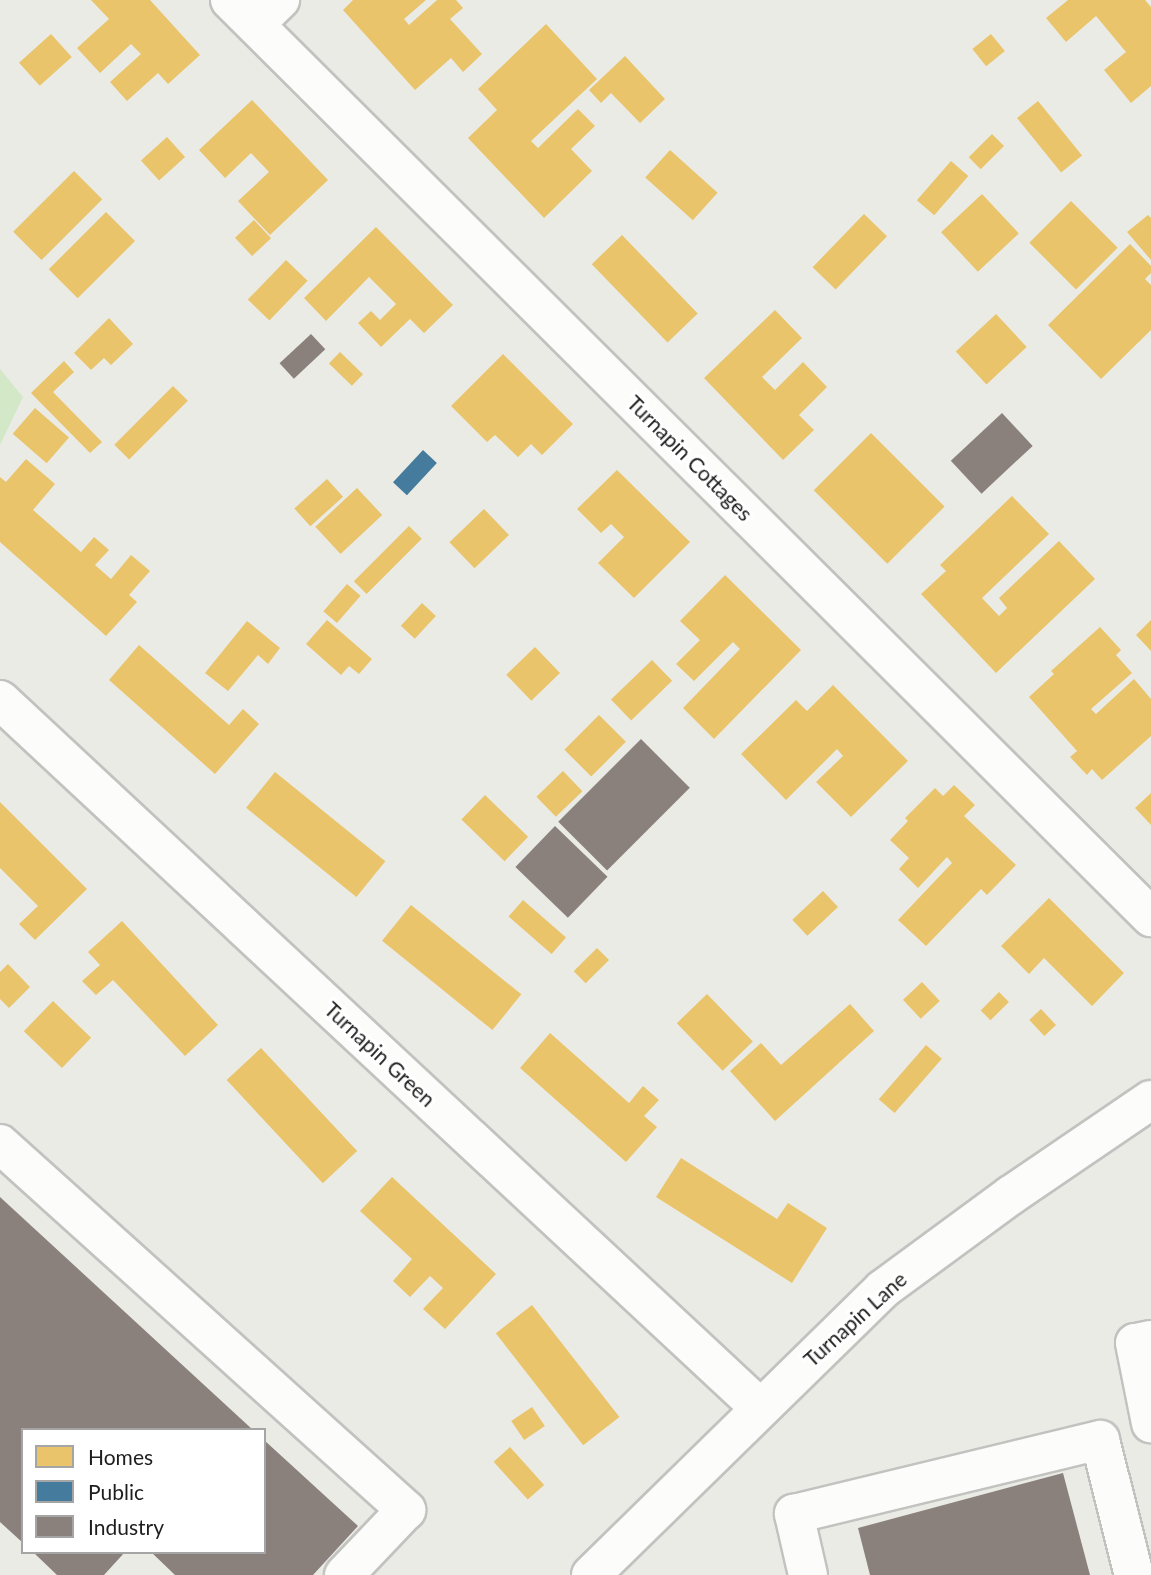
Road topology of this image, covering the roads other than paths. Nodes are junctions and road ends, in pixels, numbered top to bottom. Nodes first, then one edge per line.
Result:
1 (255, 8) edge
2 (0, 700) edge
3 (1151, 916) edge
4 (1151, 1100) edge
5 (0, 1143) edge
6 (1151, 1340) edge
7 (760, 1408) junction
8 (1151, 1423) edge
9 (344, 1575) edge
10 (591, 1575) edge
11 (808, 1575) edge
12 (1134, 1575) edge

1 - 3 street, Turnapin Cottages
2 - 7 street, Turnapin Green
4 - 7 street, Turnapin Lane
5 - 9 street
6 - 8 street
7 - 10 street, Turnapin Lane
11 - 12 street

